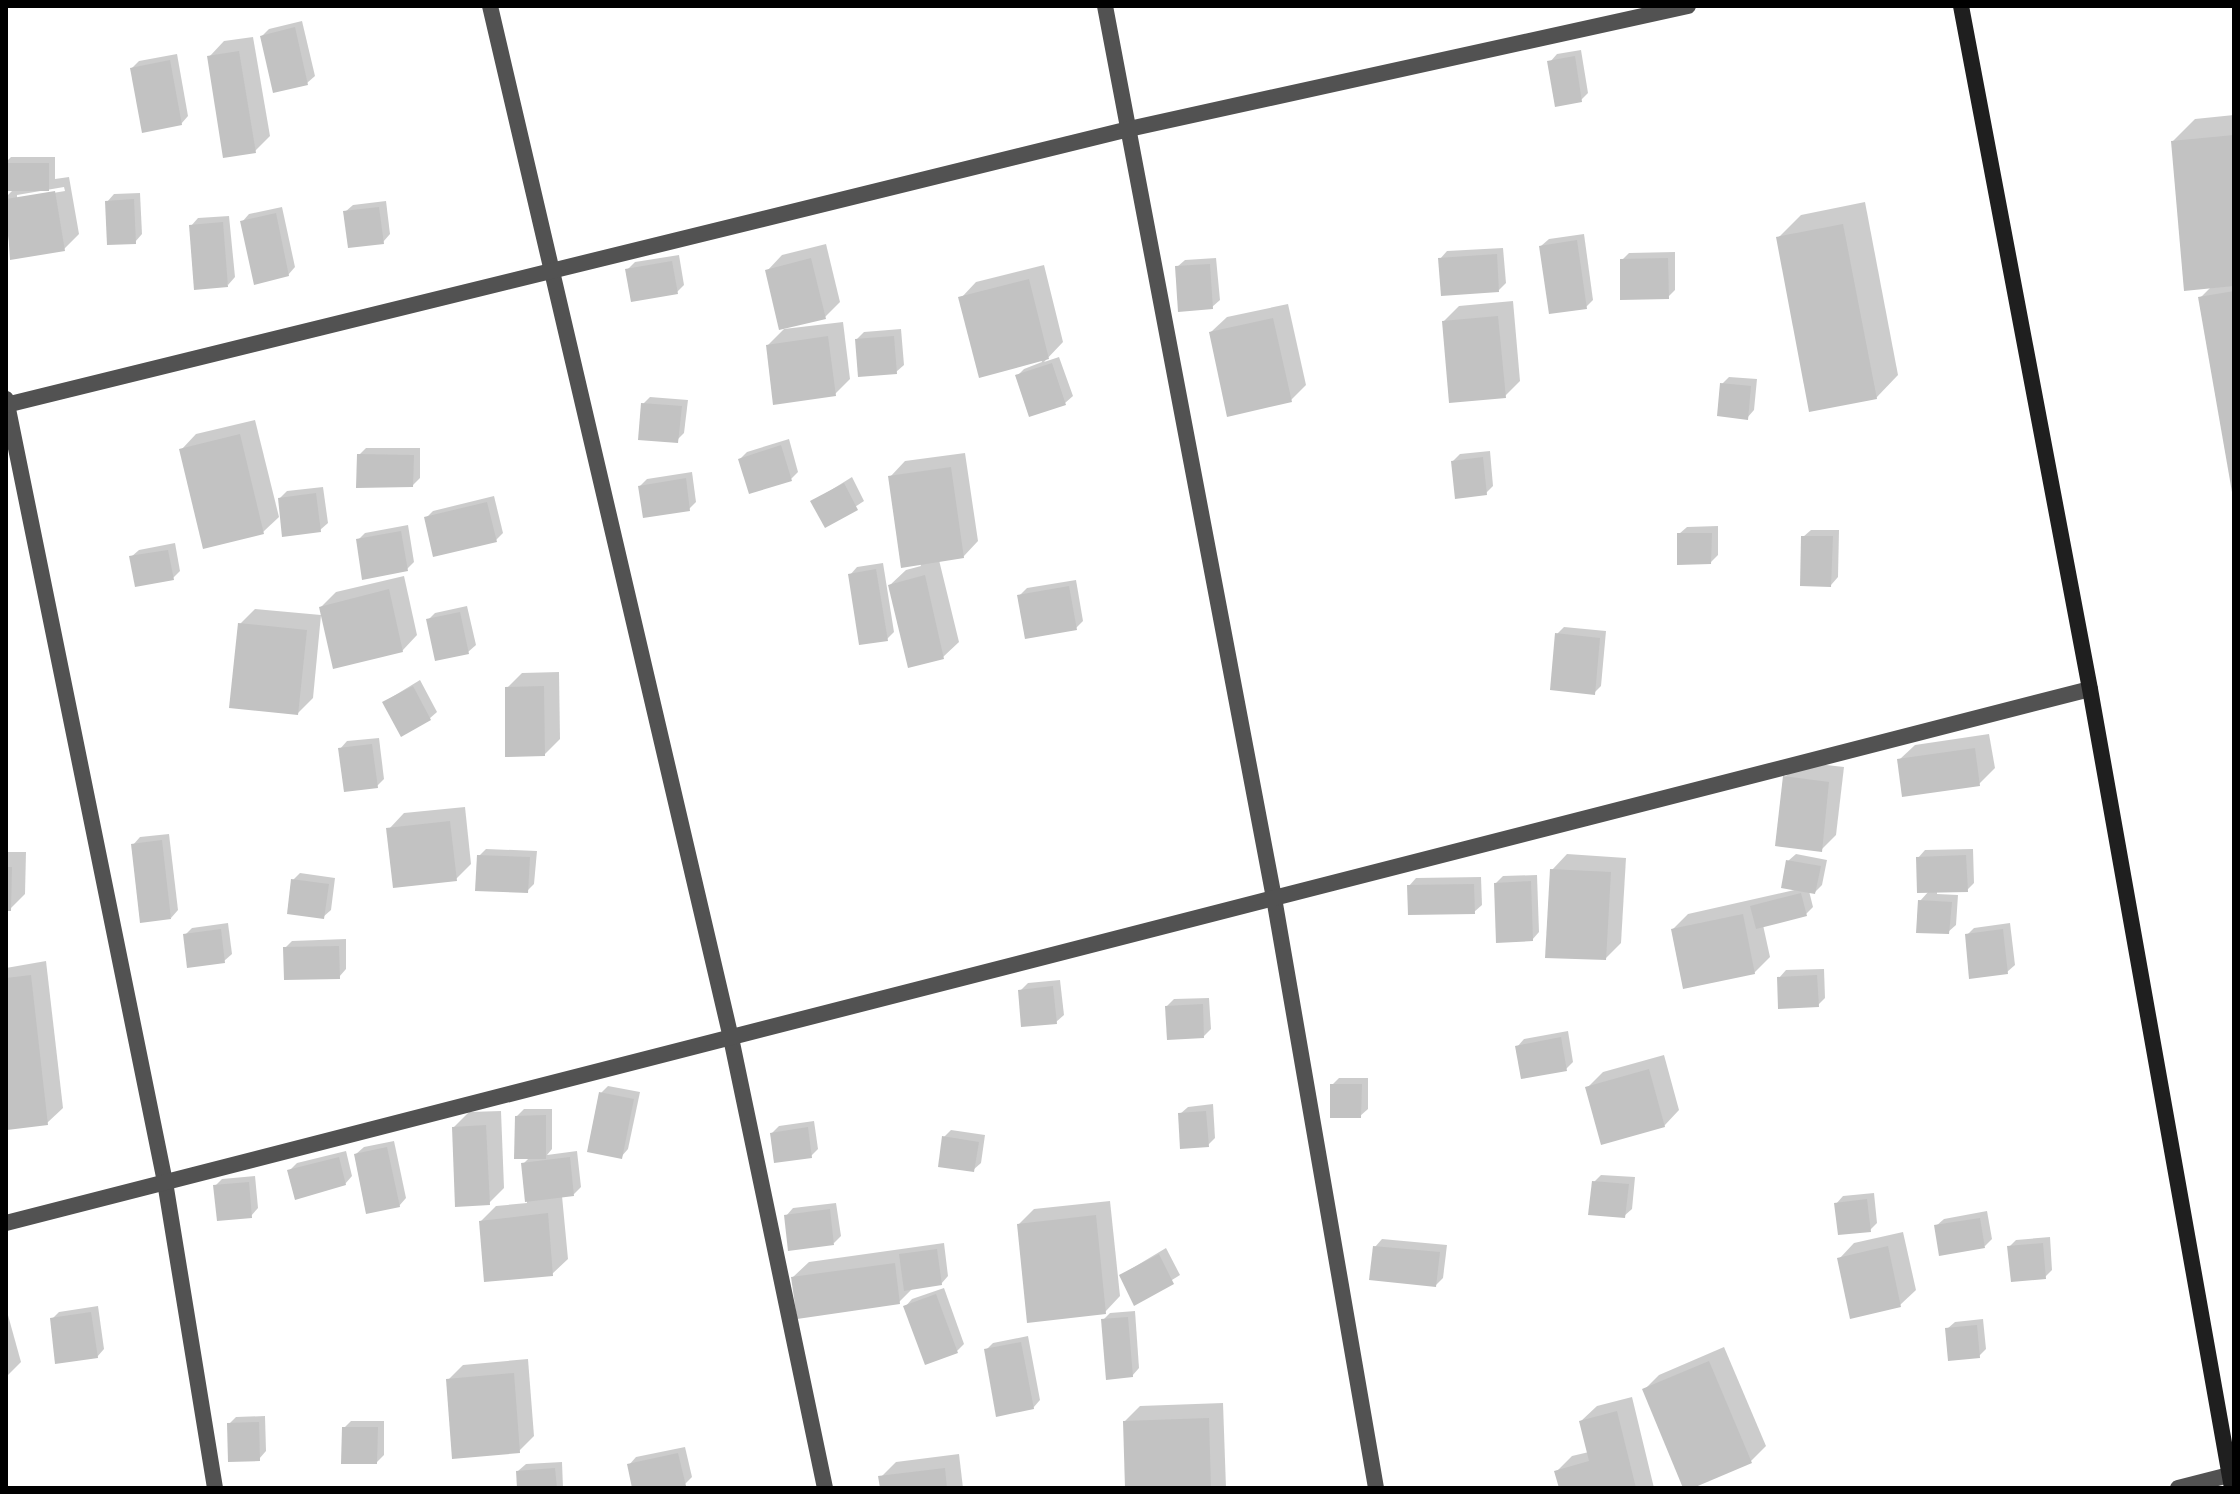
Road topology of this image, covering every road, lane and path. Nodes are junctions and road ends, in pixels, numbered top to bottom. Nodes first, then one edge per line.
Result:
1 (490, 6) edge
2 (1105, 6) edge
3 (1688, 6) edge
4 (1961, 6) edge
5 (1129, 129) junction
6 (551, 269) junction
7 (6, 403) edge
8 (2090, 689) junction
9 (1274, 898) junction
10 (731, 1038) junction
11 (165, 1182) junction
12 (6, 1223) edge
13 (2230, 1482) edge
14 (215, 1488) edge
15 (825, 1488) edge
16 (1376, 1488) edge
17 (2178, 1488) edge

1 - 6 street
2 - 5 street
3 - 5 street
4 - 8 main road
5 - 6 street
5 - 9 street
6 - 7 street
6 - 10 street
7 - 11 street
8 - 9 street
8 - 13 main road
9 - 10 street
9 - 16 street
10 - 11 street
10 - 15 street
11 - 12 street
11 - 14 street
13 - 17 street

